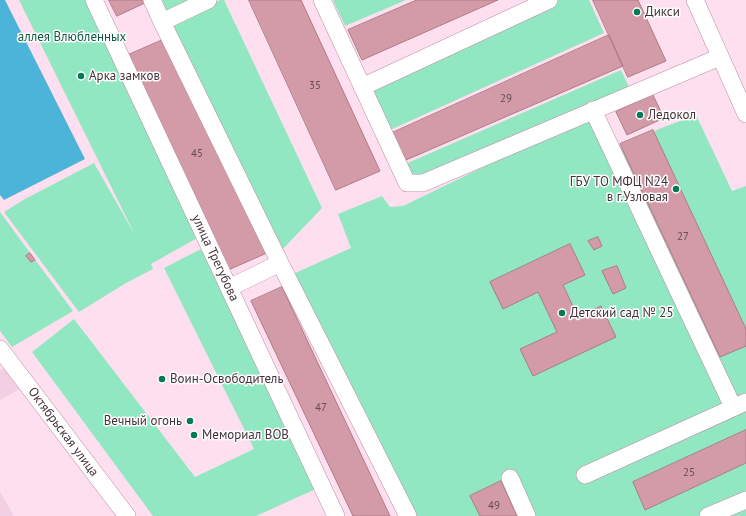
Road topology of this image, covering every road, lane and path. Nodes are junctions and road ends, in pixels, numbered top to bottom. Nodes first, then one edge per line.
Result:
1 (94, 0) edge
2 (152, 0) edge
3 (208, 0) edge
4 (322, 0) edge
5 (548, 0) edge
6 (695, 0) edge
7 (162, 22) junction
8 (720, 57) junction
9 (362, 87) junction
10 (593, 110) junction
11 (746, 114) edge
12 (280, 263) junction
13 (229, 288) junction
14 (0, 349) edge
15 (740, 404) edge
16 (585, 475) dead end
17 (510, 478) dead end
18 (746, 500) edge
19 (127, 516) edge
20 (336, 516) edge
21 (408, 516) edge
22 (527, 516) edge
23 (708, 516) edge

1 - 13 street, улица Трегубова
2 - 7 street
3 - 7 street
4 - 9 street
5 - 9 street
6 - 8 street
7 - 12 street
8 - 10 street
8 - 11 street
9 - 10 street
10 - 15 street
12 - 13 street
12 - 21 street
13 - 20 street, улица Трегубова
14 - 19 street, Октябрьская улица
15 - 16 street
17 - 22 street
18 - 23 street

